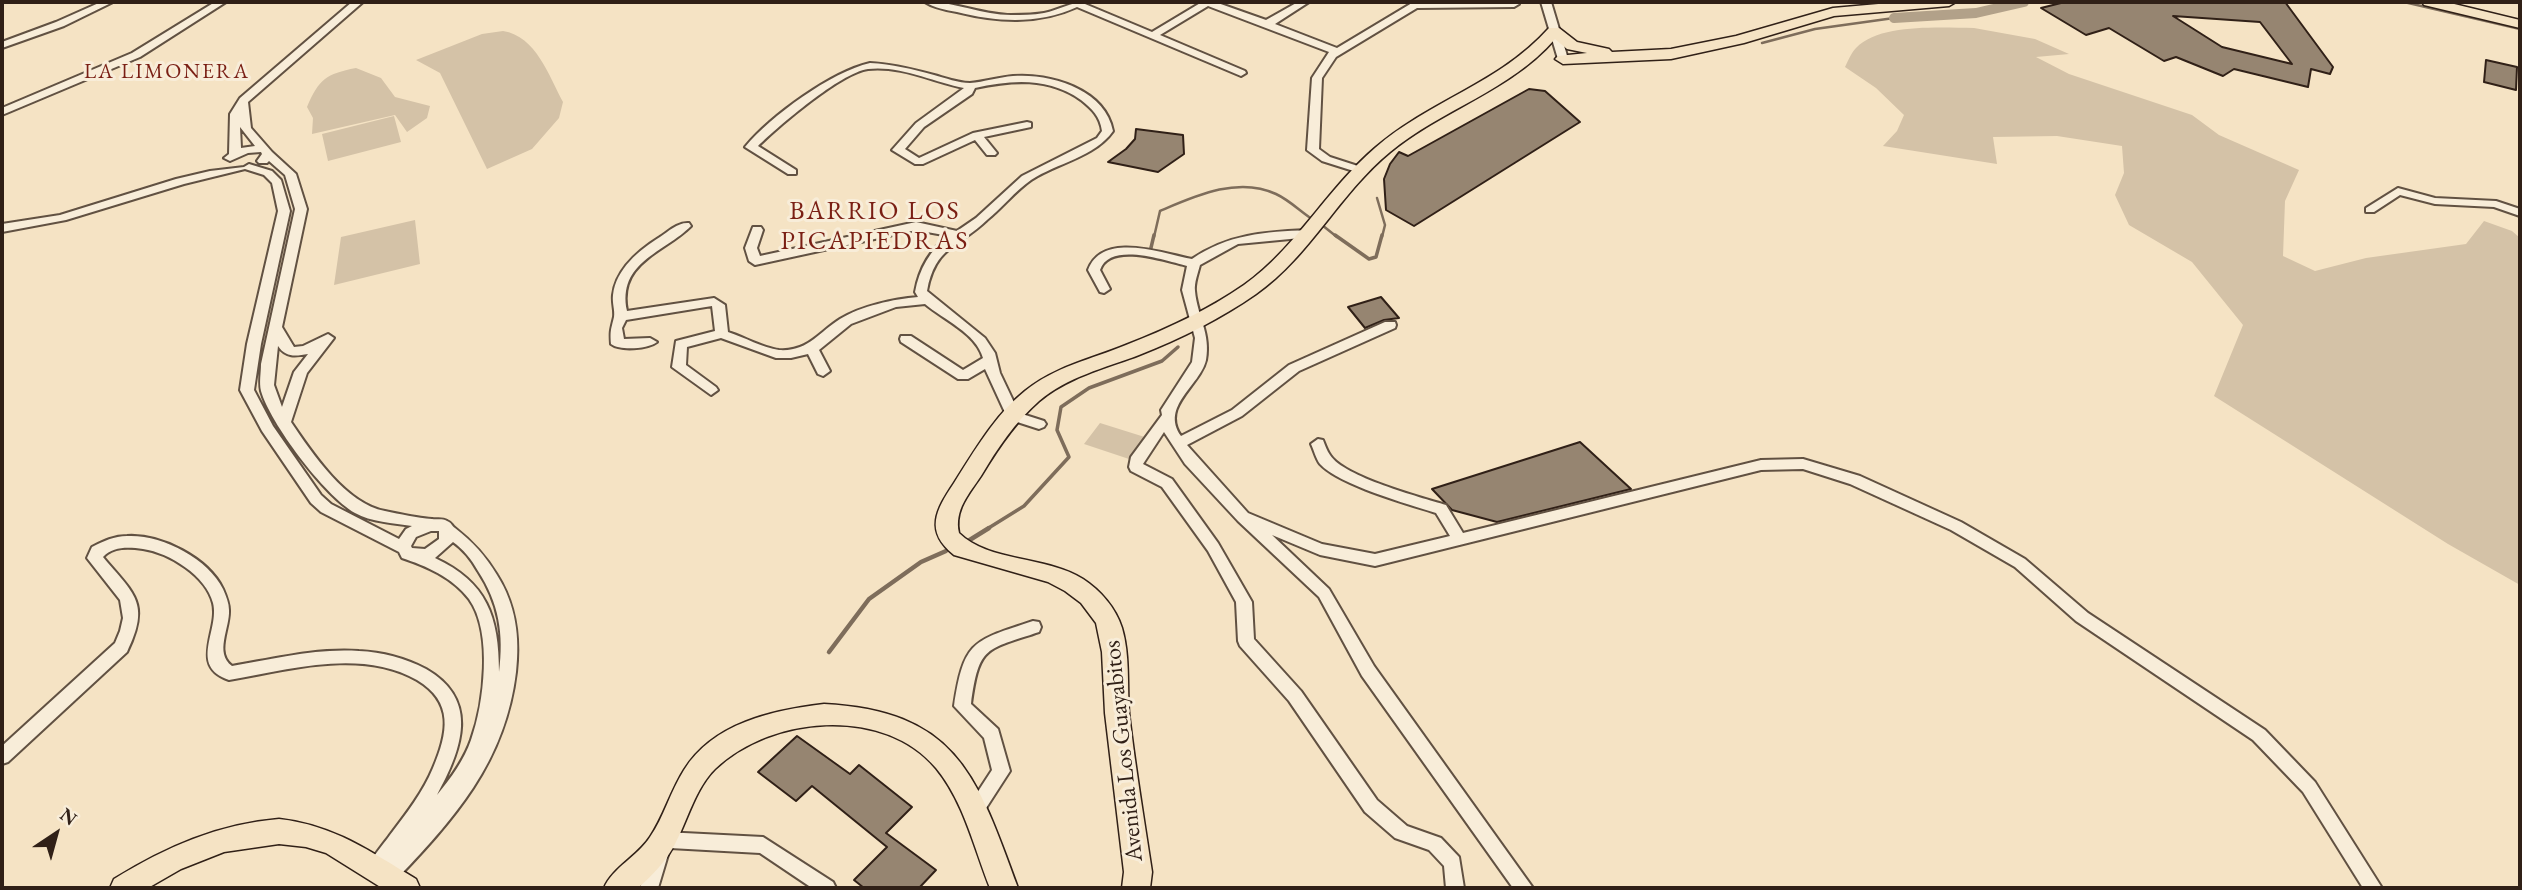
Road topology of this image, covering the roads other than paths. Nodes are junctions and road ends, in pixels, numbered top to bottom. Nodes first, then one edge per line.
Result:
1 (108, 2) edge
2 (221, 2) edge
3 (358, 2) edge
4 (930, 2) edge
5 (961, 2) edge
6 (1207, 2) edge
7 (1304, 2) edge
8 (1546, 2) edge
9 (1858, 2) edge
10 (1911, 2) edge
11 (1922, 2) edge
12 (1949, 2) edge
13 (2429, 2) edge
14 (2449, 2) edge
15 (1079, 3) edge
16 (1414, 3) edge
17 (1514, 4) dead end
18 (1837, 7) edge
19 (950, 8) junction
20 (2520, 21) edge
21 (1267, 24) junction
22 (1554, 31) junction
23 (1154, 35) junction
24 (2, 45) edge
25 (1338, 52) junction
26 (1604, 52) junction
27 (1563, 59) junction
28 (1518, 69) junction
29 (1241, 73) dead end
30 (970, 86) junction
31 (244, 100) junction
32 (2, 113) edge
33 (1027, 125) dead end
34 (977, 135) junction
35 (265, 151) junction
36 (991, 153) dead end
37 (233, 156) junction
38 (245, 168) junction
39 (1360, 170) junction
40 (792, 172) dead end
41 (179, 180) junction
42 (2370, 210) dead end
43 (2520, 213) edge
44 (685, 226) dead end
45 (2, 228) edge
46 (757, 230) dead end
47 (1307, 234) junction
48 (960, 235) junction
49 (1194, 263) junction
50 (1104, 289) dead end
51 (928, 300) junction
52 (621, 315) junction
53 (1195, 322) junction
54 (1390, 325) dead end
55 (276, 327) junction
56 (722, 334) junction
57 (906, 339) dead end
58 (650, 342) dead end
59 (812, 348) junction
60 (990, 360) junction
61 (823, 371) dead end
62 (712, 390) dead end
63 (1013, 416) junction
64 (1168, 416) junction
65 (285, 423) junction
66 (1039, 424) dead end
67 (270, 432) junction
68 (1179, 443) junction
69 (1318, 444) dead end
70 (1243, 517) junction
71 (429, 525) junction
72 (449, 531) junction
73 (1460, 540) junction
74 (403, 548) junction
75 (419, 557) junction
76 (1033, 628) dead end
77 (2, 757) edge
78 (973, 813) junction
79 (664, 840) junction
80 (389, 878) edge
81 (124, 888) edge
82 (618, 888) edge
83 (649, 888) edge
84 (827, 888) edge
85 (1004, 888) edge
86 (1136, 888) edge
87 (1455, 888) edge
88 (1524, 888) edge
89 (2373, 888) edge

1 - 24 street
2 - 32 street
3 - 31 street
4 - 19 street
5 - 19 street
6 - 21 street
6 - 23 street
7 - 21 street
8 - 22 street
9 - 18 main road
10 - 11 main road
12 - 18 main road
13 - 20 main road
14 - 20 main road
15 - 19 street
15 - 23 street
16 - 17 street
16 - 25 street
18 - 26 main road
18 - 27 main road
21 - 25 street
22 - 26 main road
22 - 27 street
22 - 28 main road
23 - 29 street
25 - 39 street
26 - 27 main road
27 - 28 main road
28 - 39 main road
30 - 34 street
30 - 40 street
30 - 48 street
31 - 35 street
31 - 37 street
33 - 34 street
34 - 36 street
35 - 37 street
35 - 38 street
35 - 55 street
37 - 38 street
37 - 41 street
38 - 41 street
38 - 67 street
39 - 47 main road, Avenida Los Guayabitos
41 - 45 street
42 - 43 street
44 - 52 street
46 - 48 street
47 - 49 street
47 - 53 main road, Avenida Los Guayabitos
48 - 51 street
49 - 50 street
49 - 53 street
51 - 59 street
51 - 60 street
52 - 56 street
52 - 58 street
53 - 63 main road, Avenida Los Guayabitos
53 - 64 street
54 - 68 street
55 - 65 street
55 - 65 street
56 - 59 street
56 - 62 street
57 - 60 street
59 - 61 street
60 - 63 street
63 - 66 street
63 - 86 main road, Avenida Los Guayabitos
64 - 68 street
64 - 87 street
65 - 67 street
65 - 71 street
67 - 74 street
68 - 70 street
69 - 73 street
70 - 73 street
70 - 88 street
71 - 72 street
71 - 74 street
72 - 75 street
72 - 80 street
73 - 89 street
74 - 75 street
75 - 80 street
76 - 78 street
77 - 80 street
78 - 79 main road
78 - 85 main road
79 - 82 main road
79 - 83 street
79 - 84 street
80 - 81 main road

